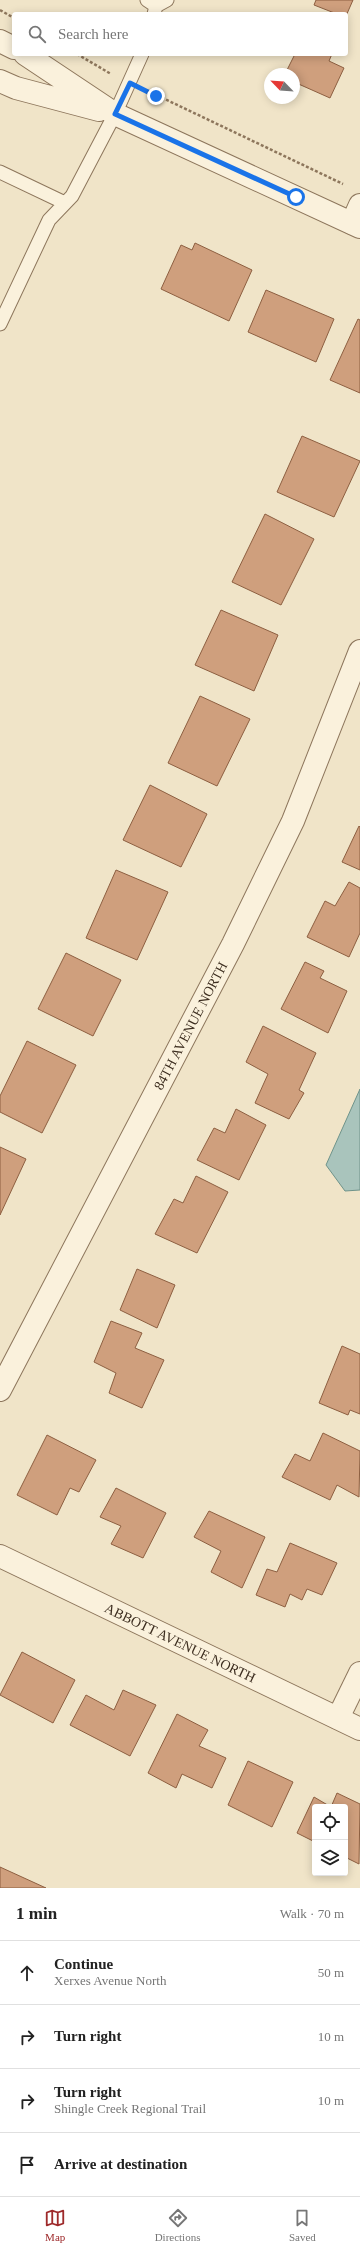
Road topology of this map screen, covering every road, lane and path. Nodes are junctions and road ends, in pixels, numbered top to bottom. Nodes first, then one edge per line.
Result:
1 (0, 10) edge
2 (12, 17) edge
3 (0, 41) edge
4 (12, 47) edge
5 (28, 56) edge
6 (80, 56) edge
7 (141, 56) edge
8 (0, 81) edge
9 (130, 83) junction
10 (115, 114) junction
11 (0, 172) edge
12 (343, 184) dead end
13 (65, 202) junction
14 (357, 218) edge
15 (0, 324) edge
16 (360, 651) edge
17 (0, 1390) edge
18 (0, 1556) edge
19 (360, 1673) edge
20 (338, 1718) junction
21 (360, 1729) edge

1 - 2 path
3 - 4 street
5 - 10 street
6 - 9 path
7 - 9 lane
8 - 10 street
9 - 10 lane
9 - 12 path
10 - 13 lane
10 - 14 street
11 - 13 lane
13 - 15 lane
16 - 17 street, 84TH AVENUE NORTH
18 - 20 street, ABBOTT AVENUE NORTH
19 - 20 street
20 - 21 street, ABBOTT AVENUE NORTH

